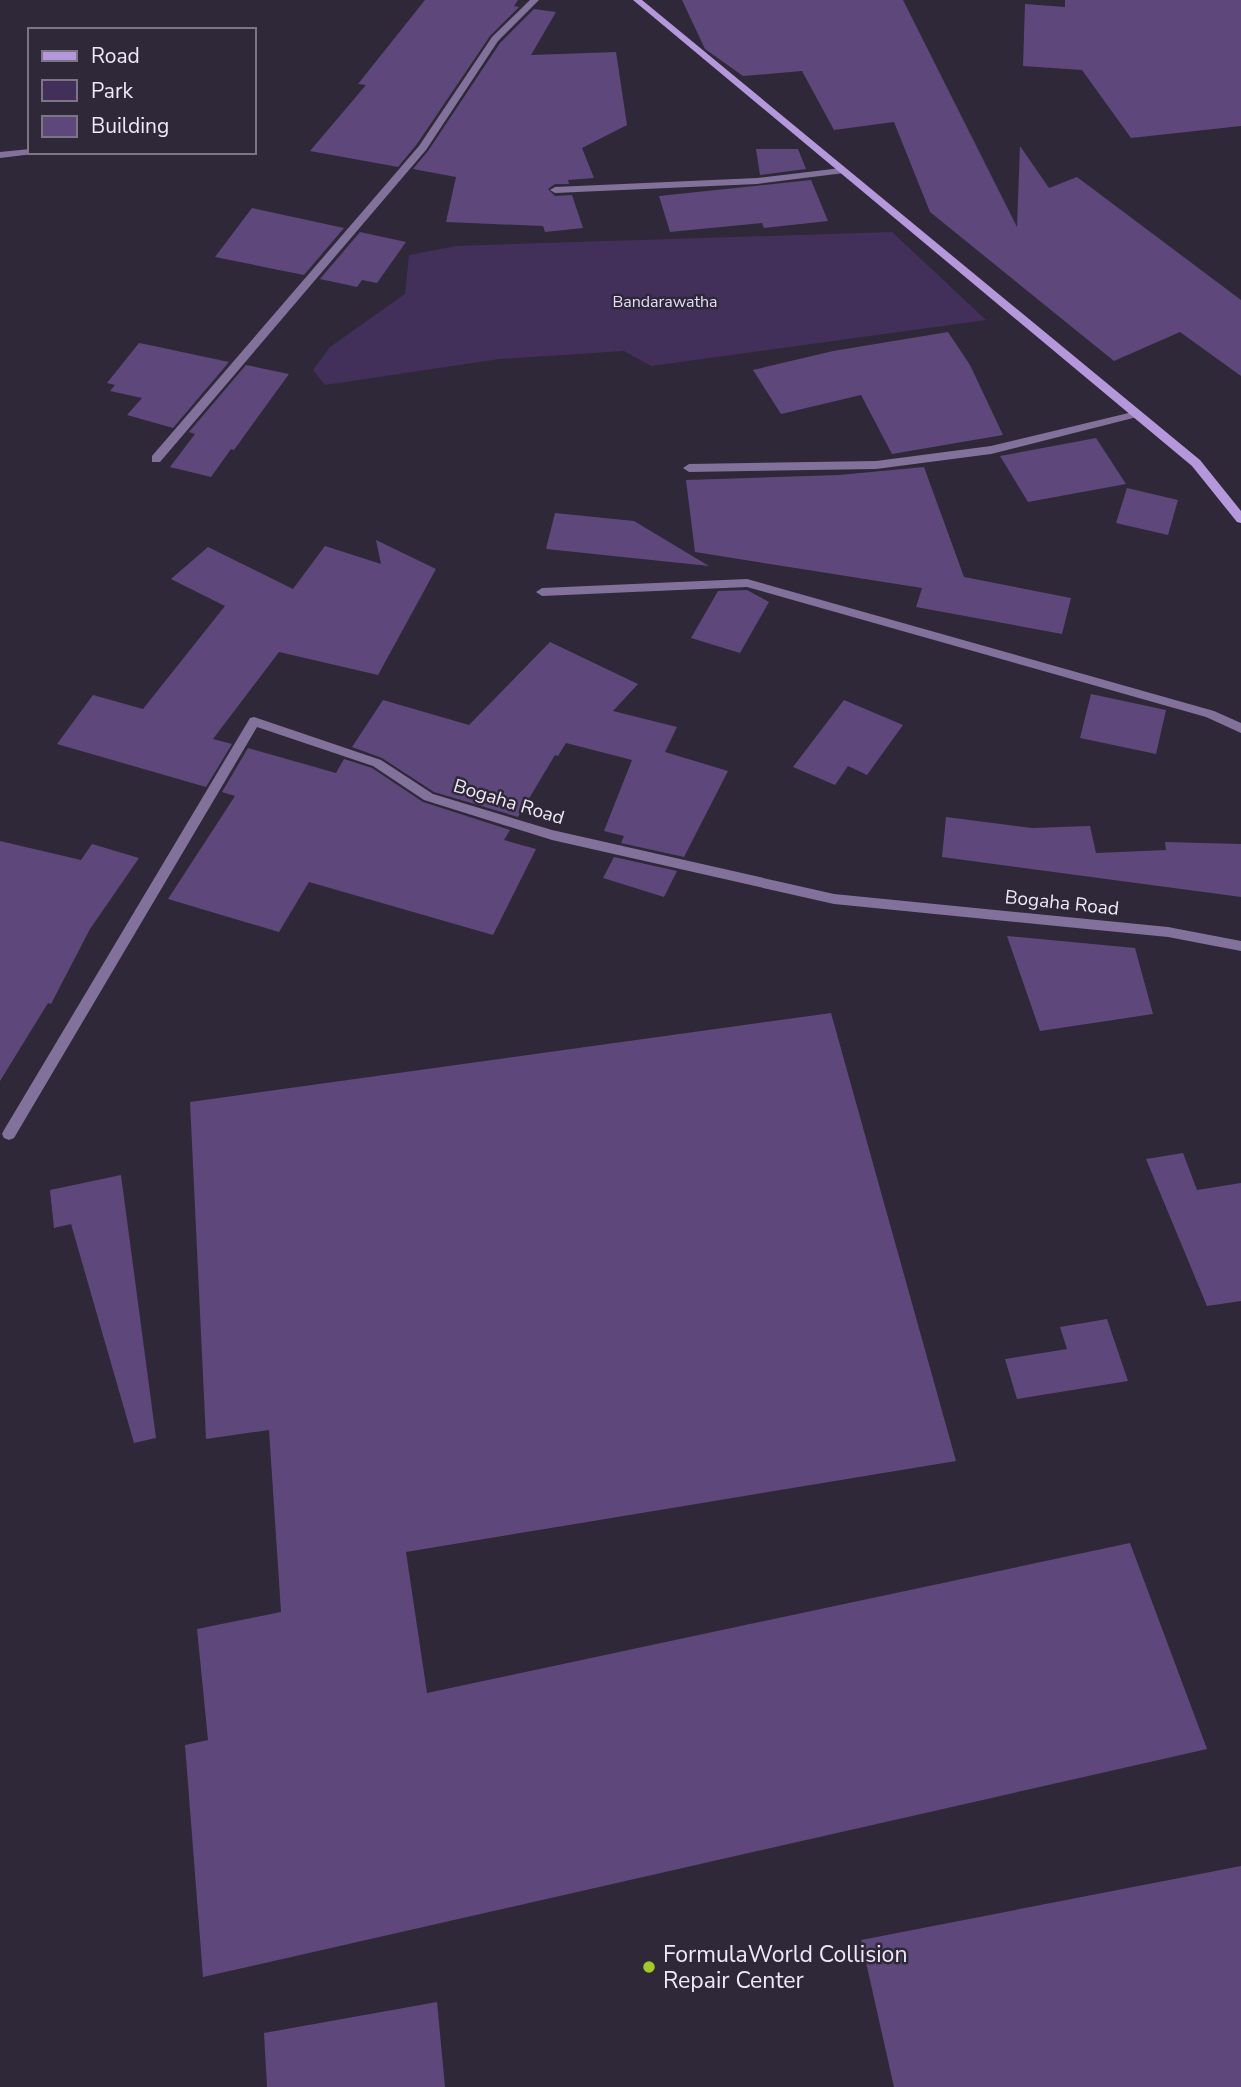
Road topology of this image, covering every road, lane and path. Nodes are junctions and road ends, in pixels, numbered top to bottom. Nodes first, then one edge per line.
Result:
1 (536, 0) edge
2 (637, 0) edge
3 (28, 152) edge
4 (0, 155) edge
5 (841, 171) junction
6 (555, 190) dead end
7 (1137, 414) junction
8 (156, 460) dead end
9 (689, 468) dead end
10 (1241, 519) edge
11 (542, 592) dead end
12 (1241, 728) edge
13 (1241, 946) edge
14 (9, 1134) dead end

1 - 8 street
2 - 5 street
3 - 4 street
5 - 6 street
5 - 7 street
7 - 9 street
7 - 10 street
11 - 12 street
13 - 14 street, Bogaha Road

